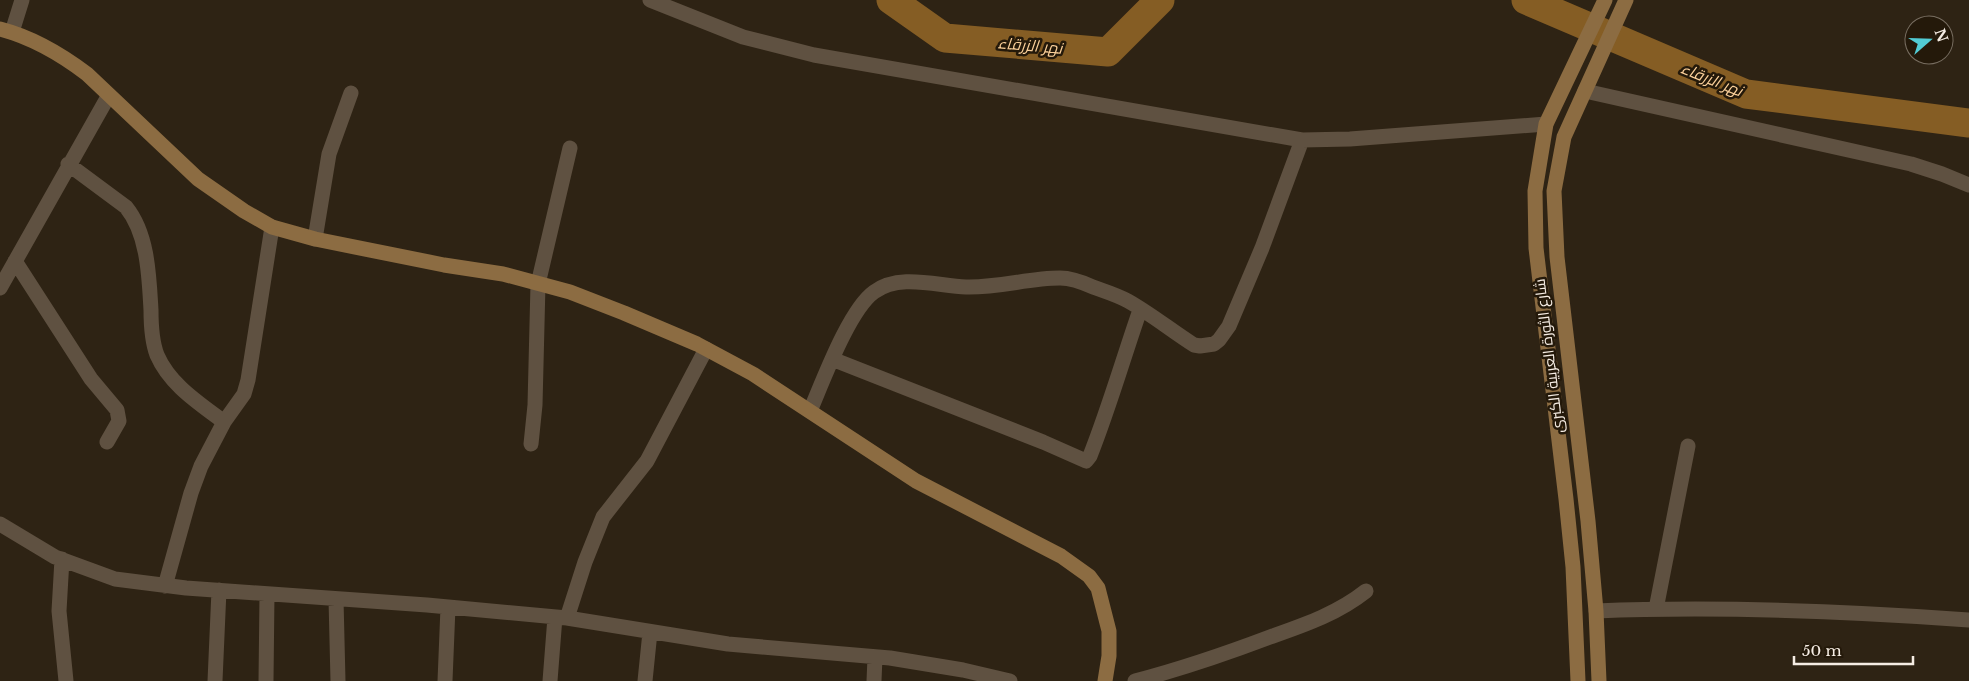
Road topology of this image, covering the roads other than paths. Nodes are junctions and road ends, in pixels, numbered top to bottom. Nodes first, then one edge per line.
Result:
1 (22, 0) edge
2 (650, 0) edge
3 (1605, 0) edge
4 (1626, 0) edge
5 (6, 30) edge
6 (1585, 91) junction
7 (351, 92) dead end
8 (109, 95) junction
9 (1546, 124) junction
10 (1302, 140) junction
11 (570, 148) dead end
12 (68, 164) junction
13 (1969, 185) edge
14 (272, 226) junction
15 (315, 239) junction
16 (15, 261) junction
17 (538, 284) junction
18 (0, 288) edge
19 (1140, 310) junction
20 (706, 348) junction
21 (832, 359) junction
22 (810, 411) junction
23 (224, 422) junction
24 (107, 442) dead end
25 (531, 444) dead end
26 (1688, 446) dead end
27 (0, 524) edge
28 (62, 560) junction
29 (165, 586) junction
30 (219, 590) junction
31 (1366, 591) dead end
32 (268, 594) junction
33 (336, 599) junction
34 (448, 607) junction
35 (1656, 609) junction
36 (1596, 611) junction
37 (561, 617) junction
38 (1969, 620) edge
39 (650, 632) junction
40 (875, 657) junction
41 (66, 681) edge
42 (215, 681) edge
43 (266, 681) edge
44 (338, 681) edge
45 (445, 681) edge
46 (550, 681) edge
47 (645, 681) edge
48 (874, 681) edge
49 (1010, 681) edge
50 (1105, 681) edge
51 (1134, 681) edge
52 (1578, 681) edge
53 (1599, 681) edge

1 - 5 street
2 - 10 street
3 - 9 main road, شارع الثورة العربية الكبرى
4 - 6 main road, شارع الثورة العربية الكبرى
5 - 8 main road
6 - 13 street
6 - 36 main road, شارع الثورة العربية الكبرى
7 - 15 street
8 - 12 street
8 - 14 main road
9 - 10 street
9 - 52 main road, شارع الثورة العربية الكبرى
10 - 19 street
11 - 17 street
12 - 16 street
12 - 23 street
14 - 15 main road
14 - 23 street
15 - 17 main road
16 - 18 street
16 - 24 street
17 - 20 main road
17 - 25 street
19 - 21 street
19 - 21 street
20 - 22 main road
20 - 37 street
21 - 22 street
22 - 50 main road
23 - 29 street
26 - 35 street
27 - 28 street
28 - 29 street
28 - 41 street
29 - 30 street
30 - 32 street
30 - 42 street
31 - 51 street
32 - 33 street
32 - 43 street
33 - 34 street
33 - 44 street
34 - 37 street
34 - 45 street
35 - 36 street
35 - 38 street
36 - 53 main road, شارع الثورة العربية الكبرى
37 - 39 street
37 - 46 street
39 - 40 street
39 - 47 street
40 - 48 street
40 - 49 street

